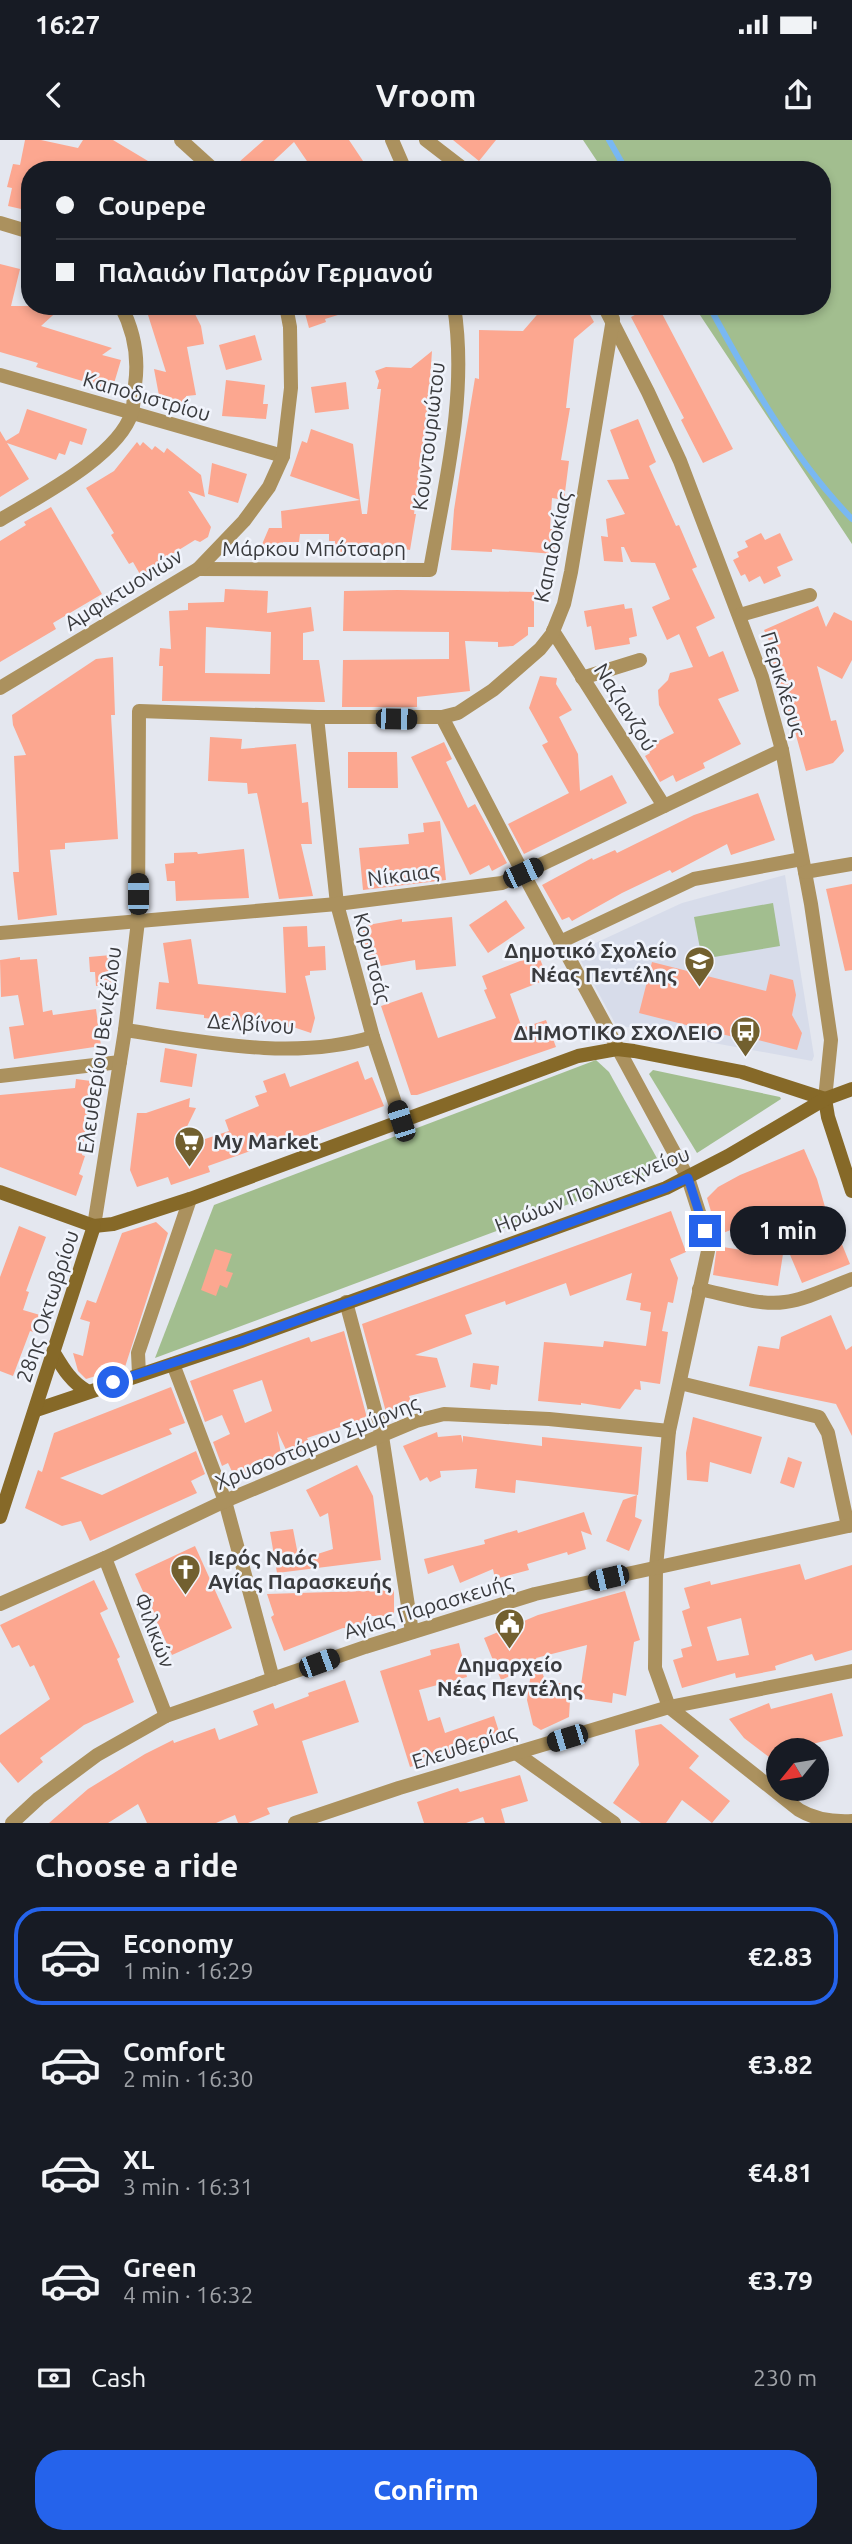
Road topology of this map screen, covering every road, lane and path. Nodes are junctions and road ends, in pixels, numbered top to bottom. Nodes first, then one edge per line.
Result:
1 (181, 140) edge
2 (392, 140) edge
3 (426, 140) edge
4 (204, 161) edge
5 (401, 161) edge
6 (453, 161) edge
7 (0, 223) edge
8 (21, 229) edge
9 (125, 315) edge
10 (288, 315) edge
11 (455, 315) edge
12 (610, 315) edge
13 (613, 319) junction
14 (0, 375) edge
15 (132, 413) junction
16 (283, 456) junction
17 (0, 520) edge
18 (198, 569) junction
19 (430, 570) joint
20 (810, 595) dead end
21 (740, 615) junction
22 (553, 631) junction
23 (640, 660) dead end
24 (582, 678) junction
25 (0, 688) edge
26 (138, 711) joint
27 (442, 717) junction
28 (317, 718) junction
29 (782, 750) junction
30 (664, 806) junction
31 (852, 864) edge
32 (803, 865) junction
33 (523, 873) junction
34 (337, 904) junction
35 (138, 920) junction
36 (0, 933) edge
37 (560, 942) junction
38 (125, 1030) junction
39 (373, 1037) junction
40 (617, 1049) junction
41 (120, 1062) junction
42 (0, 1076) edge
43 (852, 1089) edge
44 (825, 1099) junction
45 (401, 1121) junction
46 (688, 1178) junction
47 (852, 1191) edge
48 (0, 1192) edge
49 (190, 1199) junction
50 (94, 1226) junction
51 (852, 1279) edge
52 (699, 1289) junction
53 (346, 1302) junction
54 (54, 1353) junction
55 (173, 1364) junction
56 (139, 1374) junction
57 (680, 1383) junction
58 (87, 1391) junction
59 (36, 1410) junction
60 (669, 1431) junction
61 (382, 1436) junction
62 (225, 1501) junction
63 (1, 1509) edge
64 (850, 1525) edge
65 (105, 1558) junction
66 (656, 1567) junction
67 (0, 1604) edge
68 (412, 1632) junction
69 (852, 1671) edge
70 (273, 1679) junction
71 (669, 1707) junction
72 (166, 1716) junction
73 (516, 1753) junction
74 (852, 1821) edge
75 (12, 1823) edge
76 (295, 1823) edge
77 (614, 1823) edge

1 - 4 street
2 - 5 street
3 - 6 street
7 - 8 street
9 - 15 street
10 - 16 street, Αμφικτυονιών
11 - 19 street, Κουντουριώτου
12 - 13 street, Περικλέους
13 - 21 street, Περικλέους
13 - 22 street, Καπαδοκίας
14 - 15 street, Καποδιστρίου
15 - 16 street, Καποδιστρίου
15 - 17 street
16 - 18 street, Αμφικτυονιών
18 - 19 street, Μάρκου Μπότσαρη
18 - 25 street, Αμφικτυονιών
20 - 21 street
21 - 29 street, Περικλέους
22 - 24 street, Ναζιανζού
22 - 27 street, Καπαδοκίας
23 - 24 street
24 - 30 street, Ναζιανζού
26 - 28 street, Καπαδοκίας
26 - 35 street, Ελευθερίου Βενιζέλου
27 - 28 street, Καπαδοκίας
27 - 33 street
28 - 34 street, Κορυτσάς
29 - 30 street, Νίκαιας
29 - 32 street, Περικλέους
30 - 33 street, Νίκαιας
31 - 32 street
32 - 37 street
32 - 44 street, Περικλέους
33 - 34 street, Νίκαιας
33 - 37 street
34 - 35 street, Νίκαιας
34 - 39 street, Κορυτσάς
35 - 36 street, Νίκαιας
35 - 38 street, Ελευθερίου Βενιζέλου
37 - 40 street
38 - 39 street, Δελβίνου
38 - 41 street, Ελευθερίου Βενιζέλου
39 - 45 street, Κορυτσάς
40 - 44 main road
40 - 45 main road
40 - 46 street
41 - 42 street
41 - 50 street, Ελευθερίου Βενιζέλου
43 - 44 main road, Ηρώων Πολυτεχνείου
44 - 46 main road, Ηρώων Πολυτεχνείου
44 - 47 main road
45 - 49 main road
46 - 52 street
46 - 53 main road, Ηρώων Πολυτεχνείου
48 - 50 main road
49 - 50 main road
49 - 56 street
50 - 54 main road, 28ης Οκτωβρίου
51 - 52 street
52 - 57 street
53 - 55 main road, Ηρώων Πολυτεχνείου
53 - 61 street
54 - 58 main road
54 - 59 main road, 28ης Οκτωβρίου
55 - 56 main road, Ηρώων Πολυτεχνείου
55 - 62 street
56 - 58 main road, Ηρώων Πολυτεχνείου
57 - 60 street
57 - 64 street
58 - 59 main road, Ηρώων Πολυτεχνείου
59 - 63 main road, 28ης Οκτωβρίου
60 - 61 street, Χρυσοστόμου Σμύρνης
60 - 66 street
61 - 62 street, Χρυσοστόμου Σμύρνης
61 - 68 street
62 - 65 street, Χρυσοστόμου Σμύρνης
62 - 70 street
64 - 66 street, Αγίας Παρασκευής
65 - 67 street, Χρυσοστόμου Σμύρνης
65 - 72 street, Φιλικών
66 - 68 street, Αγίας Παρασκευής
66 - 71 street
68 - 70 street, Αγίας Παρασκευής
69 - 71 street, Ελευθερίας
70 - 72 street, Αγίας Παρασκευής
71 - 73 street, Ελευθερίας
71 - 74 street
72 - 75 street, Αγίας Παρασκευής
73 - 76 street, Ελευθερίας
73 - 77 street

